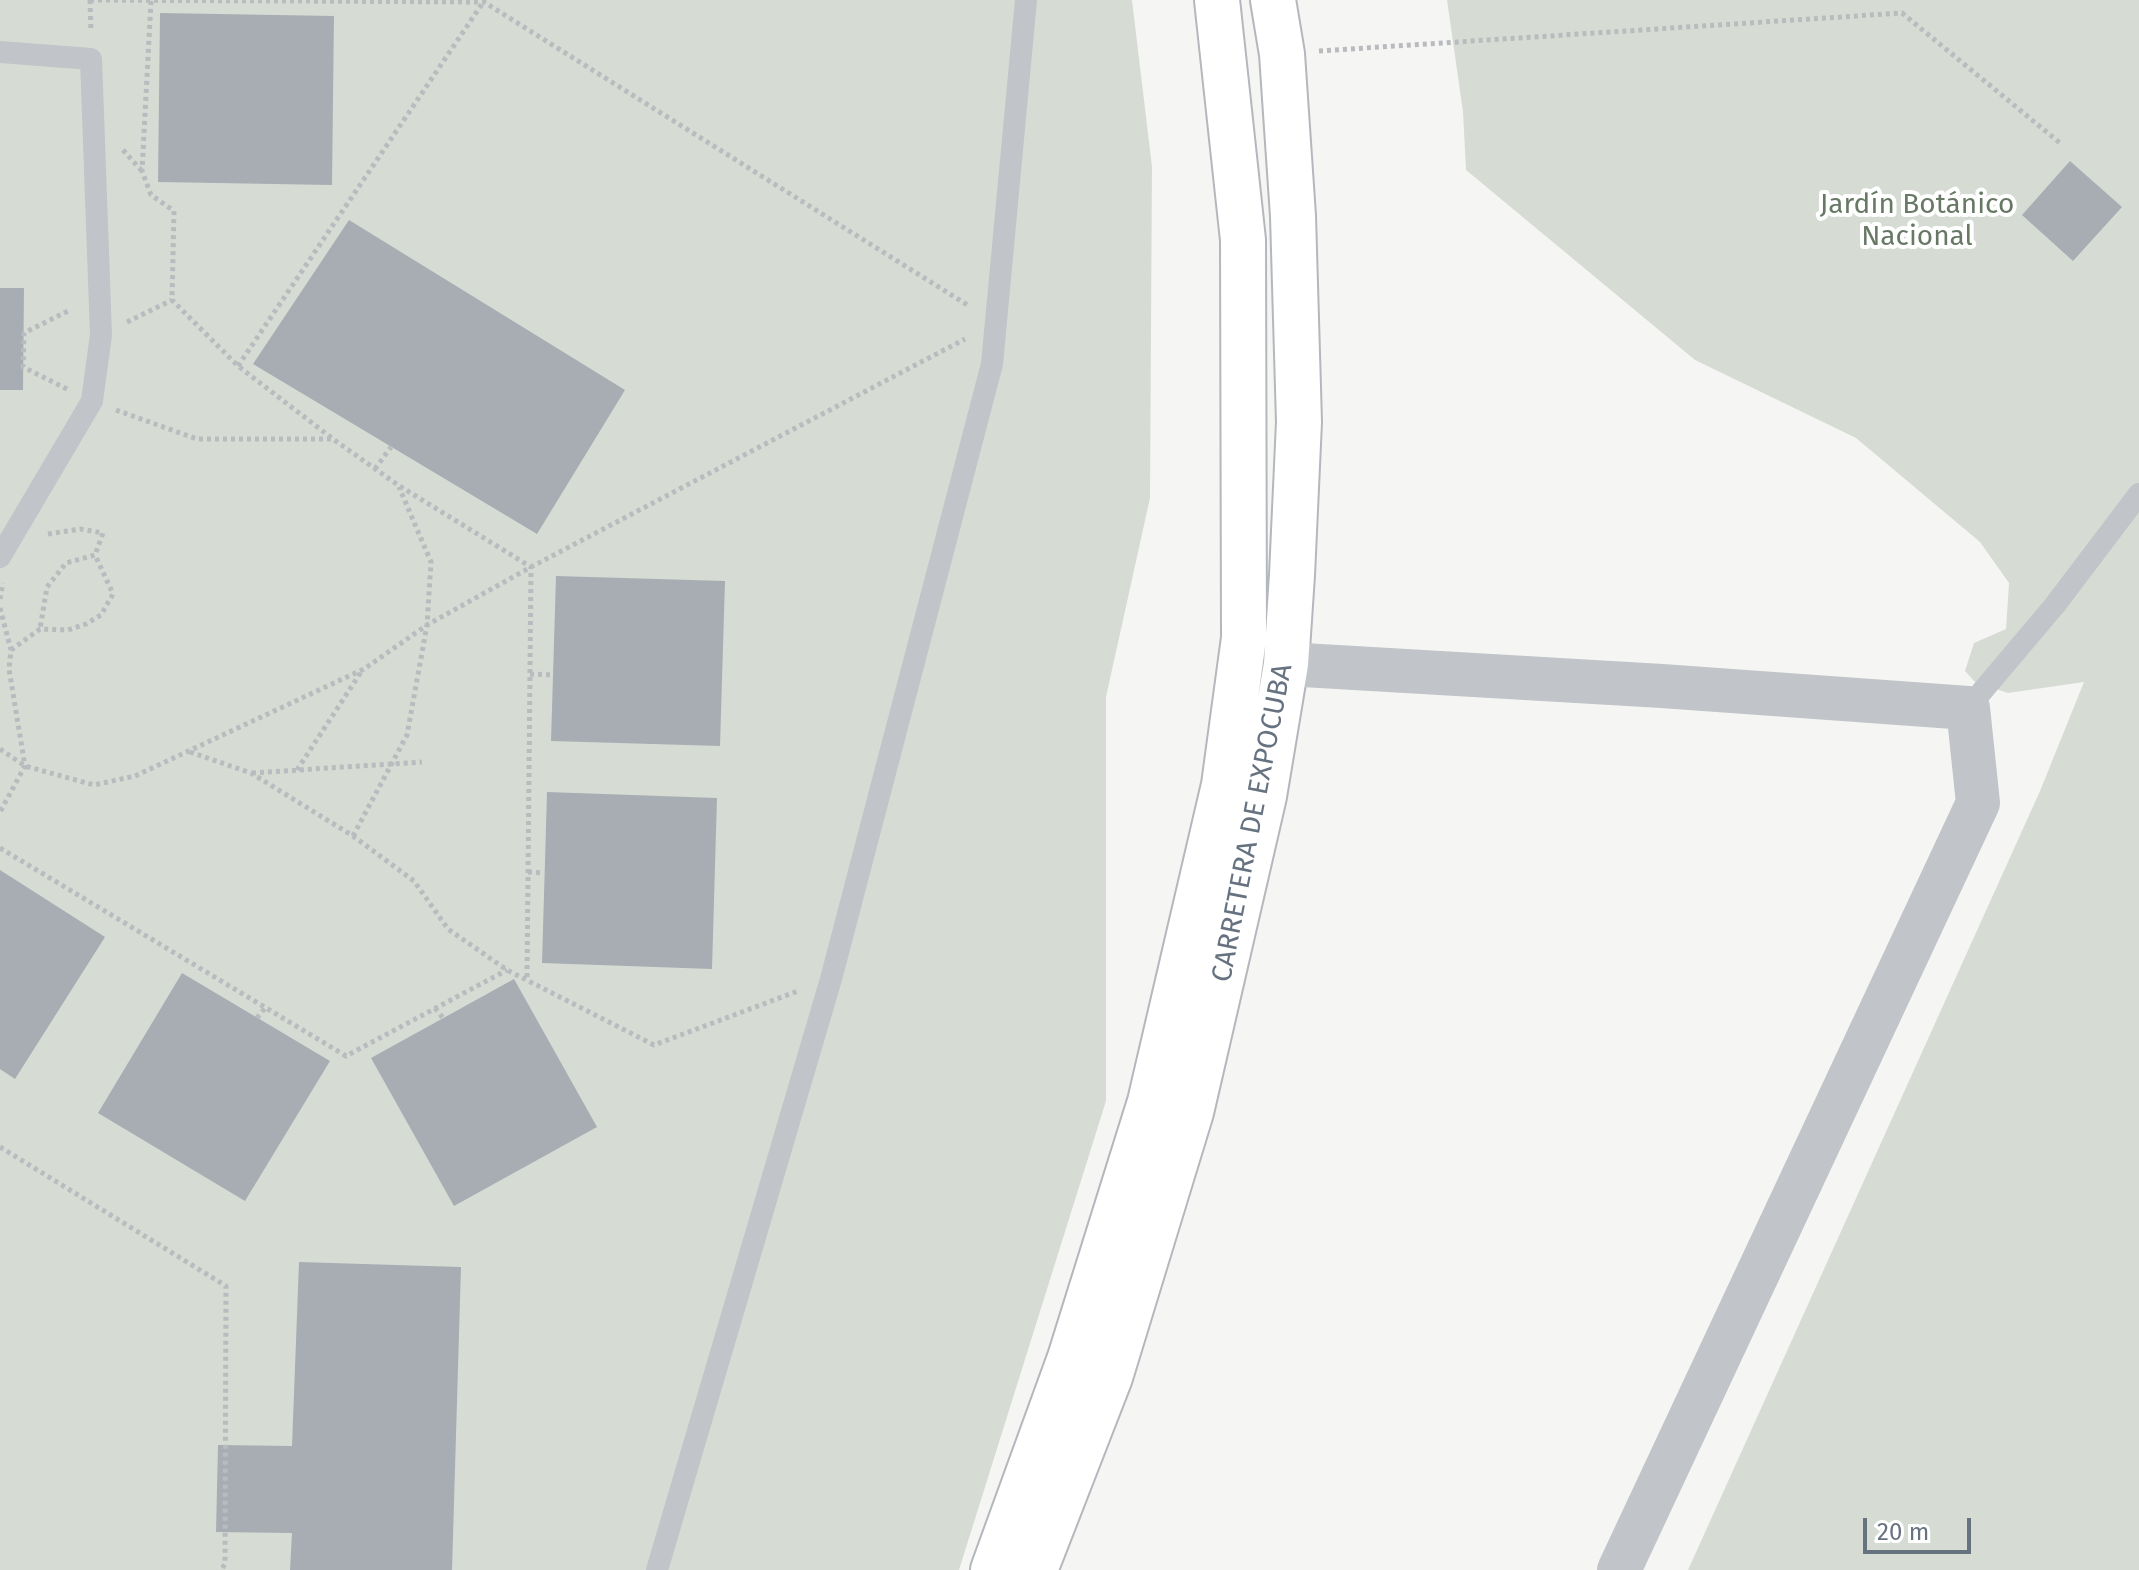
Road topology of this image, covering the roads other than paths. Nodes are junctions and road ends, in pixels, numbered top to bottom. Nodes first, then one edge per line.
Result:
1 (1026, 0) edge
2 (1217, 0) edge
3 (1273, 0) edge
4 (0, 52) edge
5 (2139, 494) edge
6 (5, 549) edge
7 (1286, 664) junction
8 (1968, 708) junction
9 (657, 1570) edge
10 (993, 1570) edge
11 (1035, 1570) edge
12 (1619, 1570) edge

1 - 9 lane
2 - 10 main road, CARRETERA DE EXPOCUBA
3 - 7 main road, CARRETERA DE EXPOCUBA
4 - 6 lane
5 - 8 lane
7 - 8 street
7 - 11 main road, CARRETERA DE EXPOCUBA
8 - 12 street

